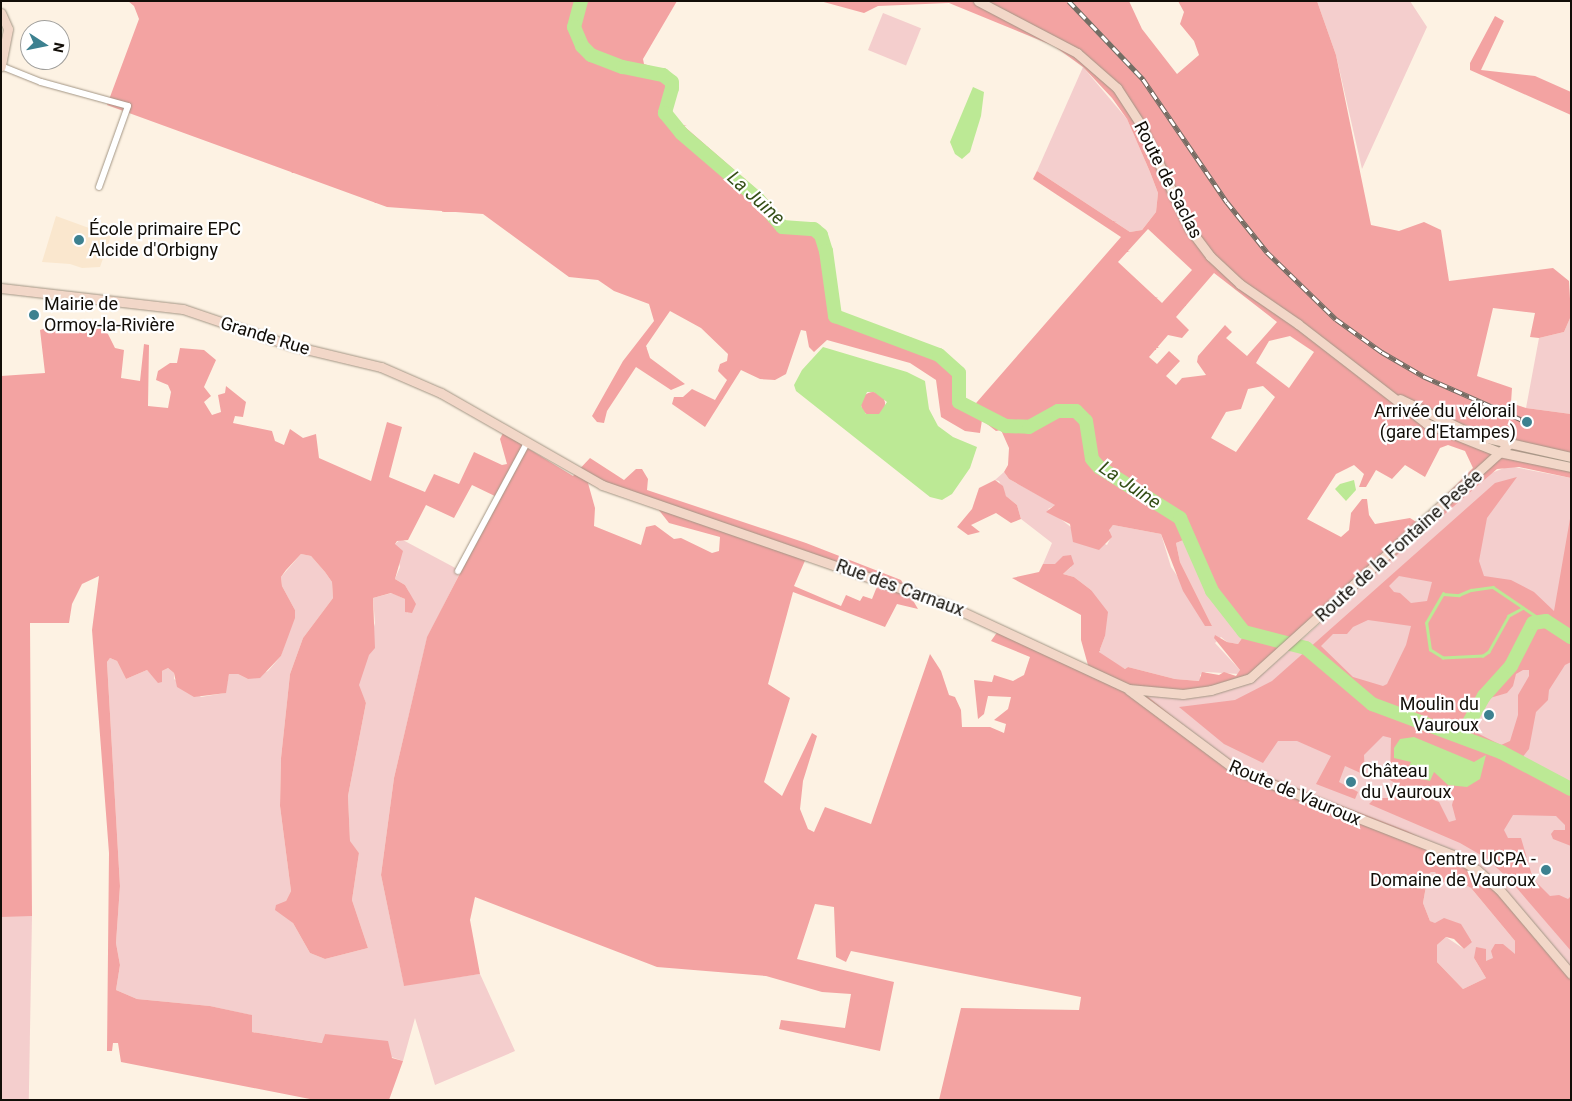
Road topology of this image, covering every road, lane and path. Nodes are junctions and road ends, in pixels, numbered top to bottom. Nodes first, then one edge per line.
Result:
1 (978, 1) edge
2 (1, 13) edge
3 (1, 66) edge
4 (99, 187) dead end
5 (1, 288) edge
6 (1382, 389) junction
7 (514, 435) joint
8 (527, 443) junction
9 (1508, 445) junction
10 (1499, 452) junction
11 (1571, 457) edge
12 (1571, 467) edge
13 (458, 571) dead end
14 (1282, 651) joint
15 (1129, 689) junction
16 (1571, 974) edge

1 - 6 street, Route de Saclas
2 - 3 street
3 - 4 street
5 - 7 street, Grande Rue
6 - 9 street, Route de Saclas
6 - 10 street, Route de Saclas
7 - 8 street, Rue des Carnaux
8 - 13 street
8 - 15 street, Rue des Carnaux
9 - 10 street, Route de la Fontaine Pesée
9 - 11 street, Route de Saclas
10 - 12 street, Route de Saclas
10 - 14 street, Route de la Fontaine Pesée
14 - 15 street, Rue des Carnaux
15 - 16 street, Route de Vauroux

